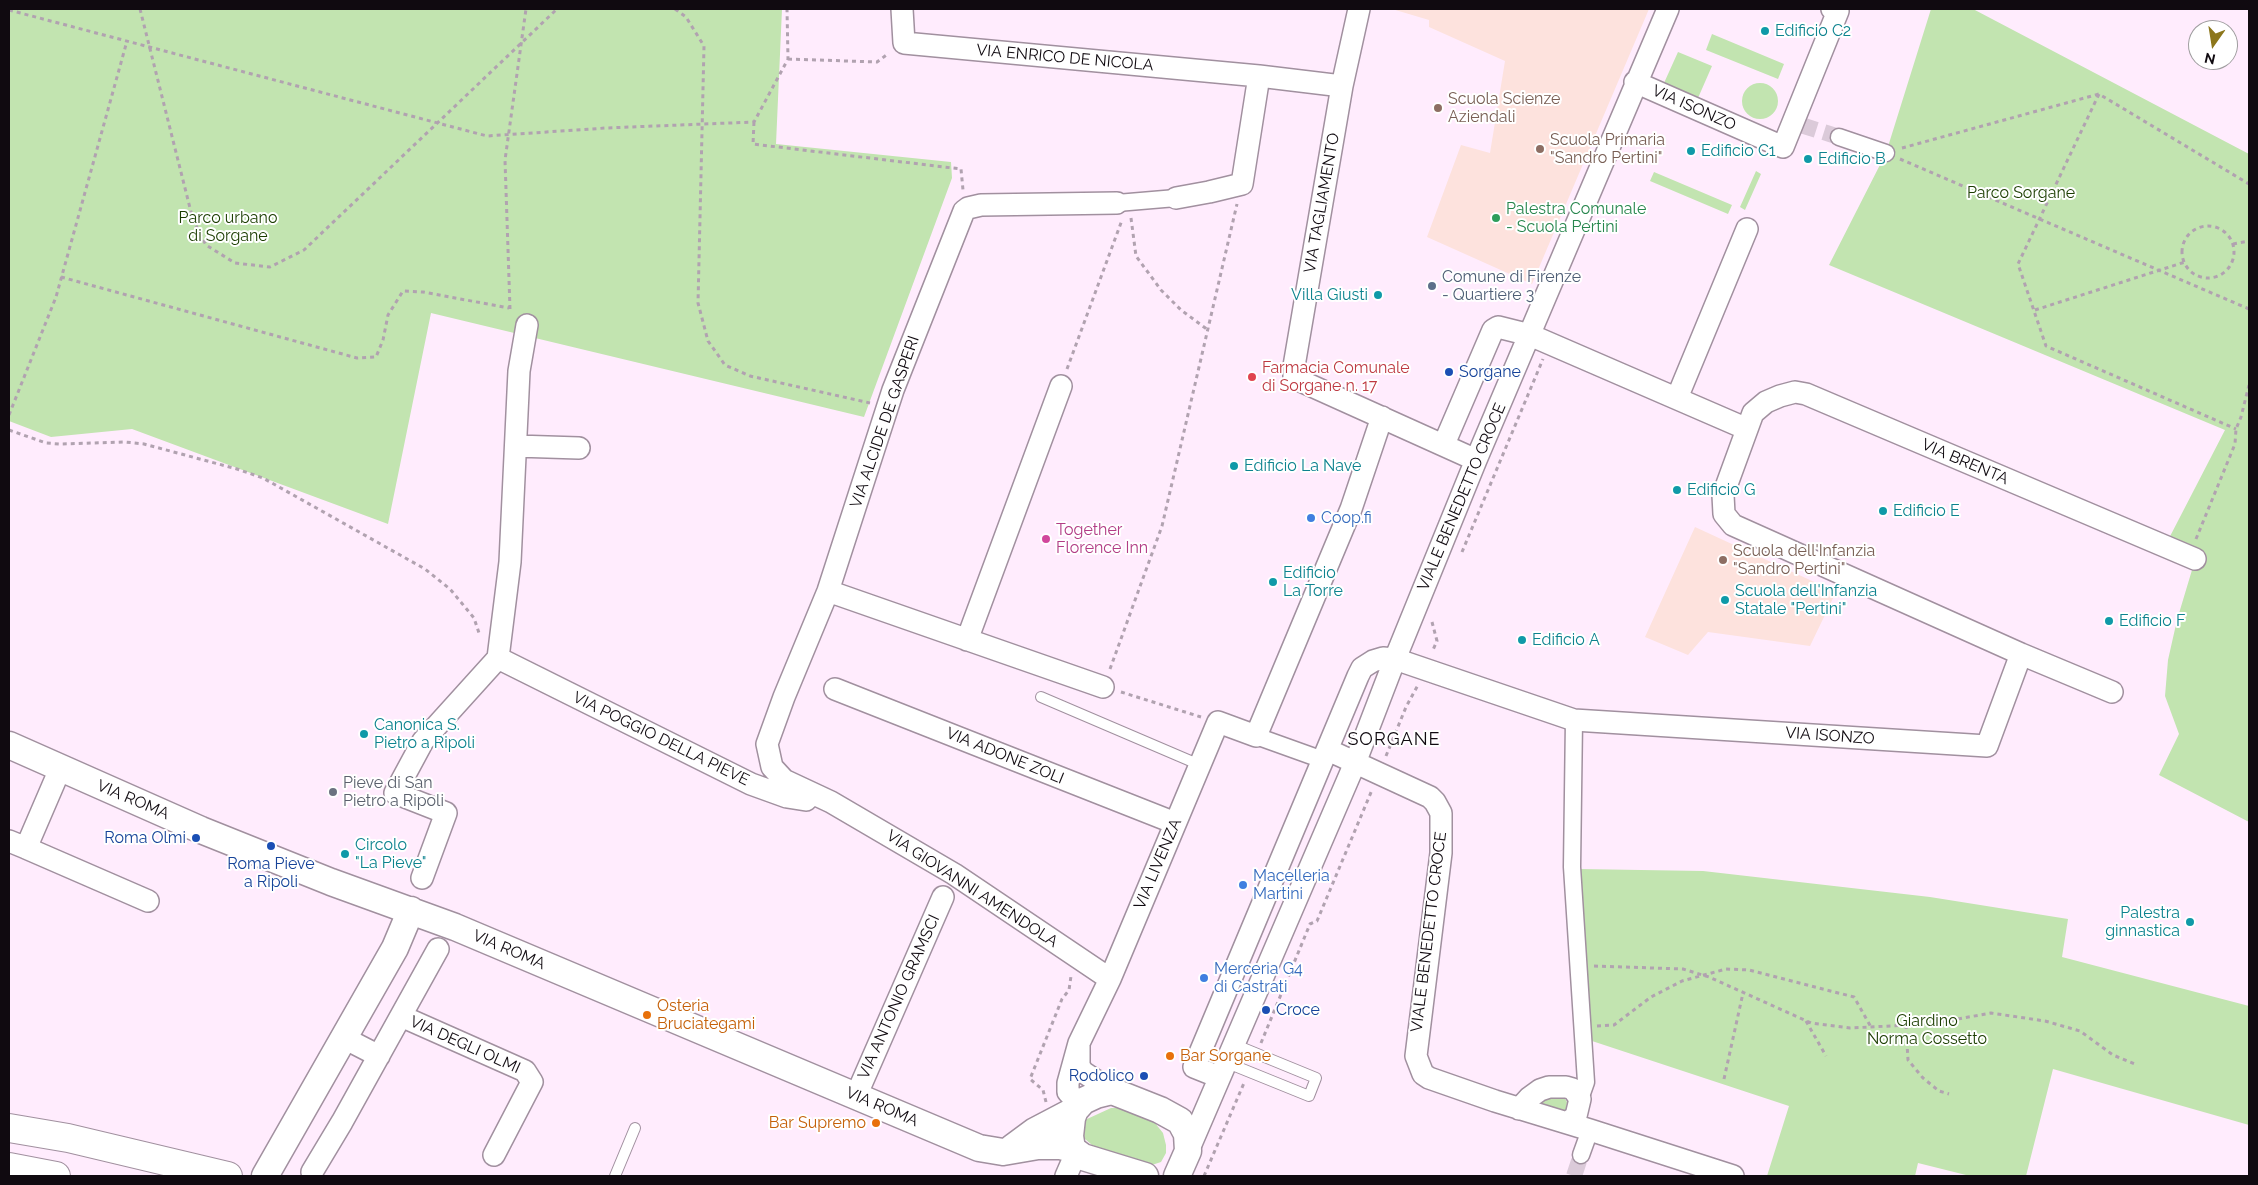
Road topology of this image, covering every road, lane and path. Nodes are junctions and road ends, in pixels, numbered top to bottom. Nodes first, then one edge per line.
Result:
1 (140, 9) edge
2 (526, 9) edge
3 (556, 9) edge
4 (675, 9) edge
5 (787, 9) edge
6 (902, 9) edge
7 (1359, 9) edge
8 (1668, 9) edge
9 (1832, 9) edge
10 (9, 10) edge
11 (127, 41) junction
12 (904, 42) junction
13 (521, 43) junction
14 (150, 46) junction
15 (788, 59) junction
16 (1259, 76) junction
17 (1635, 82) junction
18 (1342, 86) junction
19 (2099, 94) junction
20 (754, 122) junction
21 (436, 123) junction
22 (703, 125) junction
23 (508, 135) junction
24 (1839, 137) tunnel mouth
25 (1886, 153) junction
26 (1242, 184) junction
27 (2249, 184) edge
28 (1176, 198) joint
29 (1123, 203) junction
30 (964, 211) junction
31 (2038, 219) junction
32 (1747, 229) dead end
33 (2249, 241) edge
34 (2233, 244) junction
35 (2185, 262) junction
36 (2160, 270) junction
37 (62, 277) junction
38 (510, 308) junction
39 (2249, 308) edge
40 (2035, 310) junction
41 (528, 325) joint
42 (1208, 330) junction
43 (1530, 335) junction
44 (2249, 385) edge
45 (1061, 386) joint
46 (1677, 398) junction
47 (888, 407) junction
48 (9, 415) edge
49 (1382, 417) junction
50 (1747, 429) junction
51 (2236, 429) junction
52 (9, 430) edge
53 (1444, 444) junction
54 (516, 446) junction
55 (579, 448) dead end
56 (1476, 460) junction
57 (2192, 558) joint
58 (828, 592) junction
59 (967, 640) junction
60 (2021, 654) junction
61 (498, 658) junction
62 (1395, 659) junction
63 (1103, 687) junction
64 (834, 689) dead end
65 (2112, 692) dead end
66 (1041, 697) dead end
67 (1574, 720) junction
68 (1218, 722) junction
69 (1260, 726) junction
70 (9, 745) edge
71 (1326, 755) junction
72 (1355, 763) junction
73 (1200, 765) junction
74 (60, 769) junction
75 (832, 802) junction
76 (1175, 823) junction
77 (17, 844) edge
78 (422, 878) dead end
79 (943, 897) dead end
80 (148, 901) dead end
81 (411, 910) junction
82 (1252, 929) junction
83 (1278, 940) junction
84 (438, 949) dead end
85 (1578, 965) junction
86 (1704, 976) junction
87 (1110, 979) junction
88 (1743, 993) junction
89 (401, 1016) junction
90 (1806, 1021) junction
91 (1906, 1025) junction
92 (1871, 1027) junction
93 (1582, 1028) junction
94 (344, 1038) junction
95 (1079, 1043) junction
96 (379, 1056) junction
97 (1826, 1056) dead end
98 (2135, 1064) dead end
99 (1223, 1067) junction
100 (1724, 1079) dead end
101 (1112, 1091) junction
102 (1949, 1094) dead end
103 (856, 1096) junction
104 (1580, 1099) junction
105 (1524, 1103) junction
106 (1077, 1107) junction
107 (1160, 1110) junction
108 (1568, 1123) junction
109 (9, 1128) edge
110 (635, 1128) dead end
111 (1590, 1130) junction
112 (1009, 1150) junction
113 (494, 1155) dead end
114 (1581, 1156) tunnel mouth
115 (1071, 1159) edge
116 (9, 1168) edge
117 (1179, 1168) edge
118 (312, 1172) dead end
119 (56, 1176) edge
120 (228, 1176) edge
121 (265, 1176) edge
122 (615, 1176) edge
123 (1145, 1176) edge
124 (1733, 1176) edge

1 - 14 path
2 - 13 path
3 - 13 path
4 - 22 path
5 - 15 path
6 - 12 street
7 - 18 street, VIA TAGLIAMENTO
8 - 17 street, VIALE BENEDETTO CROCE
9 - 17 street, VIA ISONZO
10 - 11 path
11 - 14 path
11 - 37 path
12 - 15 path
12 - 16 street, VIA ENRICO DE NICOLA
13 - 21 path
13 - 23 path
14 - 21 path
14 - 21 path
15 - 20 path
16 - 18 street, VIA ENRICO DE NICOLA
16 - 26 street
17 - 43 street, VIALE BENEDETTO CROCE
18 - 49 street, VIA TAGLIAMENTO
19 - 25 path
19 - 27 path
19 - 31 path
20 - 22 path
20 - 30 path
21 - 23 path
22 - 23 path
22 - 47 path
23 - 38 path
24 - 25 street
25 - 31 path
26 - 28 street
26 - 42 path
28 - 29 street
29 - 30 street
29 - 42 path
29 - 45 path
30 - 47 street, VIA ALCIDE DE GASPERI
31 - 36 path
31 - 40 path
32 - 46 street
33 - 34 path
34 - 35 path
34 - 35 path
35 - 36 path
36 - 39 path
36 - 40 path
37 - 38 path
37 - 48 path
38 - 41 path
40 - 51 path
41 - 54 street
42 - 63 path
43 - 46 street
43 - 53 street
43 - 56 street, VIALE BENEDETTO CROCE
44 - 51 path
45 - 59 street
46 - 50 street
47 - 58 street, VIA ALCIDE DE GASPERI
49 - 53 street, VIA TAGLIAMENTO
49 - 69 street
50 - 57 street, VIA BRENTA
50 - 60 street
51 - 57 path
52 - 61 path
53 - 56 street, VIA TAGLIAMENTO
54 - 55 street
54 - 61 street
56 - 62 street, VIALE BENEDETTO CROCE
58 - 59 street
58 - 75 street, VIA ALCIDE DE GASPERI
59 - 63 street
60 - 65 street
60 - 67 street, VIA ISONZO
61 - 75 street, VIA POGGIO DELLA PIEVE
61 - 78 street
62 - 67 street, VIA ISONZO
62 - 71 street
62 - 72 street, VIALE BENEDETTO CROCE
63 - 68 path
64 - 76 street, VIA ADONE ZOLI
66 - 73 lane
67 - 85 street
68 - 69 street
68 - 73 street, VIA LIVENZA
69 - 71 street
70 - 74 street, VIA ROMA
71 - 72 street, VIALE BENEDETTO CROCE
71 - 82 street
72 - 83 street, VIALE BENEDETTO CROCE
72 - 105 street, VIALE BENEDETTO CROCE
73 - 76 street, VIA LIVENZA
74 - 77 street
74 - 81 street, VIA ROMA
75 - 87 street, VIA GIOVANNI AMENDOLA
76 - 87 street, VIA LIVENZA
77 - 80 street
79 - 103 street, VIA ANTONIO GRAMSCI
81 - 94 street
81 - 103 street, VIA ROMA
82 - 83 street
82 - 99 street
83 - 99 street, VIALE BENEDETTO CROCE
84 - 89 street, VIA DEGLI OLMI
85 - 86 path
85 - 93 street
86 - 88 path
86 - 92 path
86 - 93 path
87 - 95 street, VIA LIVENZA
88 - 90 path
88 - 100 path
89 - 96 street, VIA DEGLI OLMI
89 - 113 street, VIA DEGLI OLMI
90 - 92 path
90 - 97 path
91 - 92 path
91 - 98 path
91 - 102 path
93 - 104 street
94 - 96 street
94 - 121 street
95 - 101 street, VIA LIVENZA
95 - 106 street, VIA LIVENZA
96 - 118 street, VIA DEGLI OLMI
99 - 99 lane
99 - 107 street, VIALE BENEDETTO CROCE
99 - 117 street, VIALE BENEDETTO CROCE
101 - 106 street
101 - 107 street
103 - 112 street, VIA ROMA
104 - 105 street
104 - 108 street
105 - 108 street, VIALE BENEDETTO CROCE
106 - 112 street
106 - 115 street
107 - 117 street
108 - 111 street, VIALE BENEDETTO CROCE
109 - 120 main road
110 - 122 lane
111 - 114 street
111 - 124 street, VIALE BENEDETTO CROCE
112 - 115 street, VIA ROMA
115 - 123 street, VIA ROMA
116 - 119 main road

